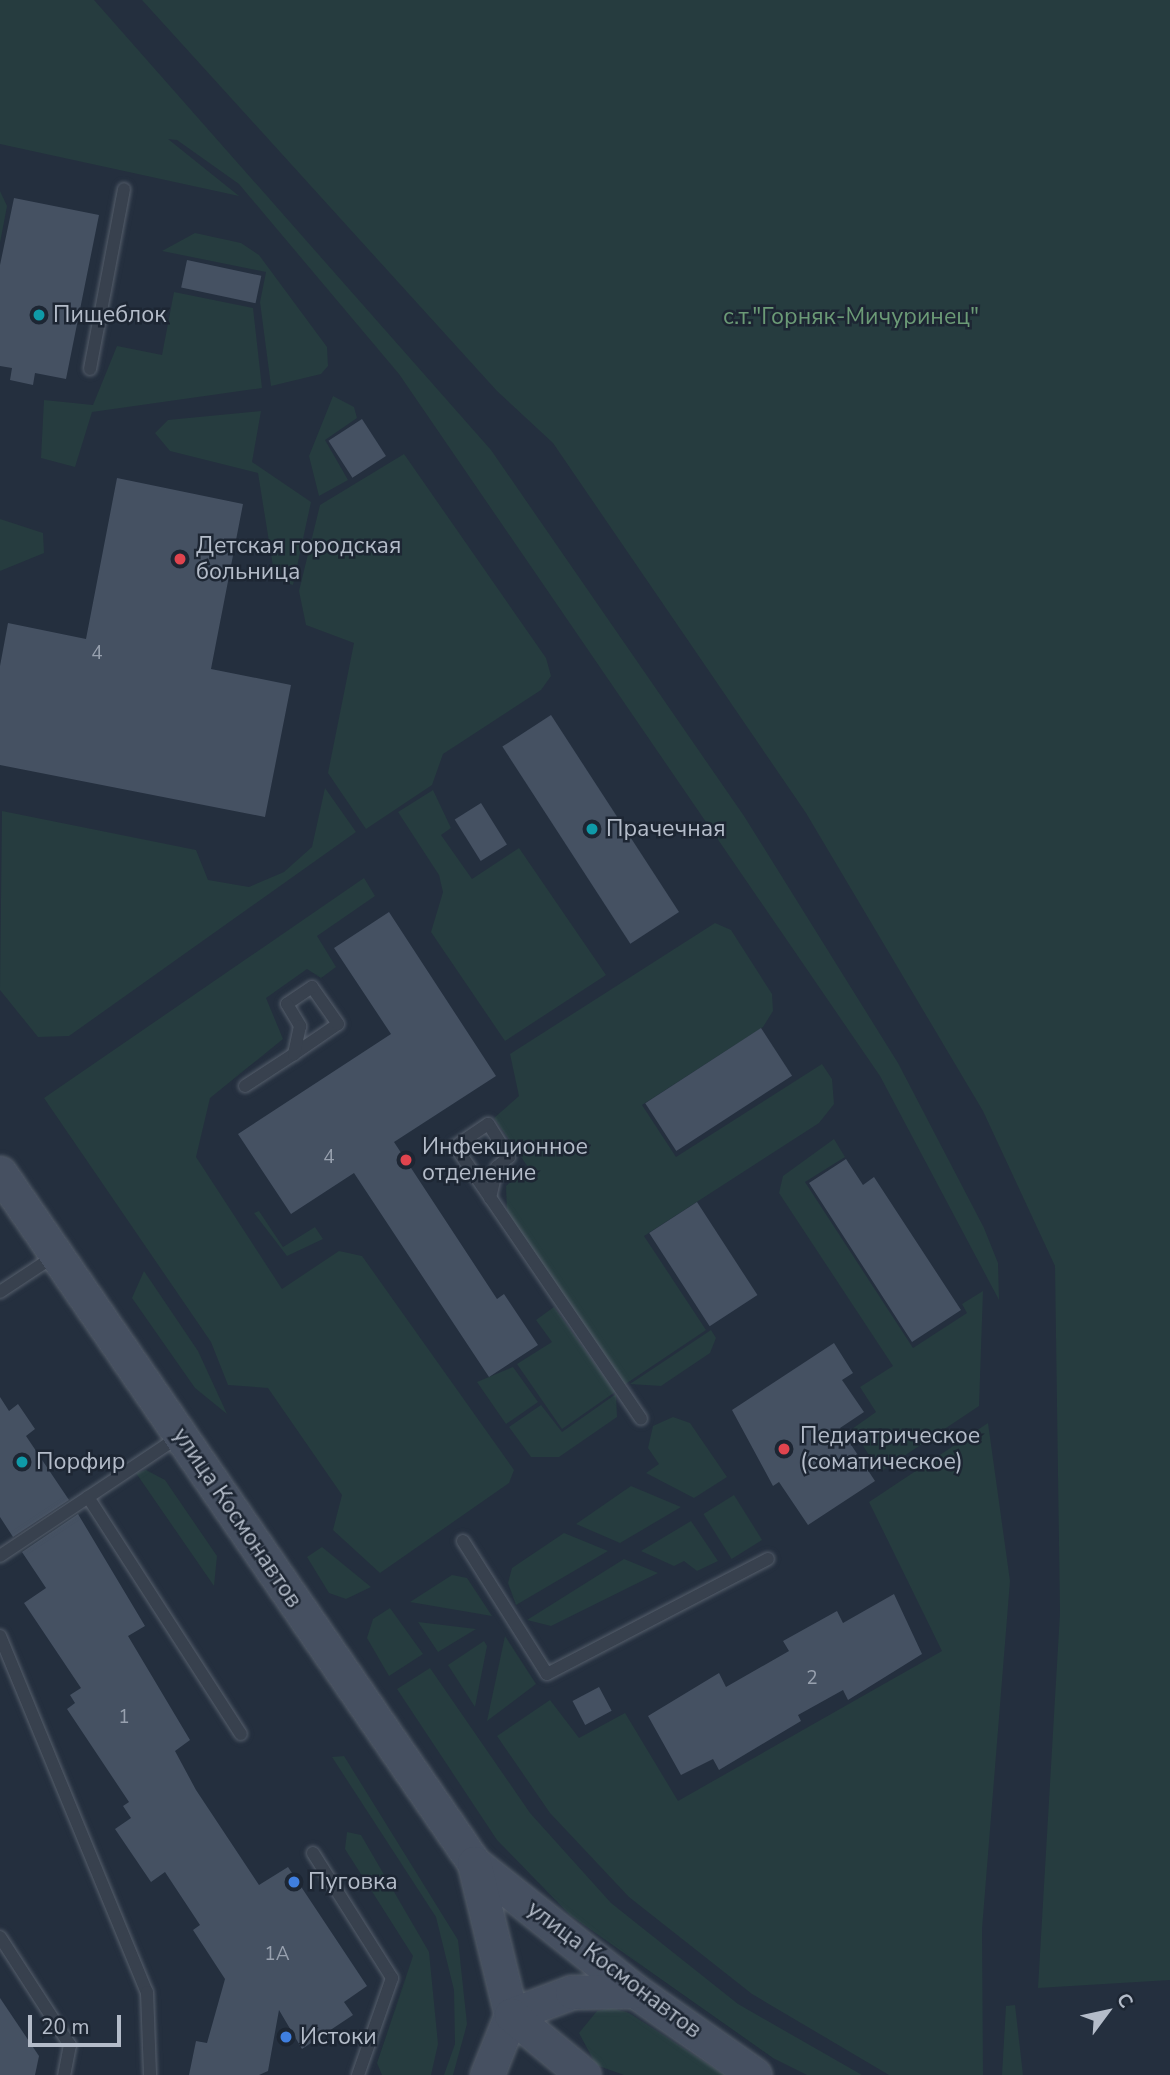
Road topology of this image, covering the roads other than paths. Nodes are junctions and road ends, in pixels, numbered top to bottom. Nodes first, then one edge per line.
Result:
1 (124, 189) dead end
2 (90, 369) dead end
3 (295, 1054) junction
4 (245, 1086) dead end
5 (0, 1173) edge
6 (490, 1198) junction
7 (56, 1255) junction
8 (0, 1292) edge
9 (641, 1419) dead end
10 (180, 1435) junction
11 (88, 1497) junction
12 (463, 1541) dead end
13 (0, 1556) edge
14 (768, 1559) dead end
15 (0, 1636) edge
16 (241, 1734) dead end
17 (313, 1853) dead end
18 (474, 1863) junction
19 (0, 1937) edge
20 (635, 1991) junction
21 (511, 2015) junction
22 (64, 2075) edge
23 (150, 2075) edge
24 (358, 2075) edge
25 (487, 2075) edge
26 (584, 2075) edge
27 (755, 2075) edge

1 - 2 lane
3 - 3 lane
3 - 4 lane
5 - 7 main road, улица Космонавтов
6 - 6 lane
6 - 9 lane
7 - 8 lane
7 - 10 main road, улица Космонавтов
10 - 11 lane
10 - 18 main road, улица Космонавтов
11 - 13 lane
11 - 16 lane
12 - 14 lane
15 - 23 lane
17 - 24 lane
18 - 20 main road, улица Космонавтов
18 - 21 main road, улица Космонавтов
19 - 22 lane
20 - 21 main road
20 - 27 main road, улица Космонавтов
21 - 25 main road
21 - 26 main road

